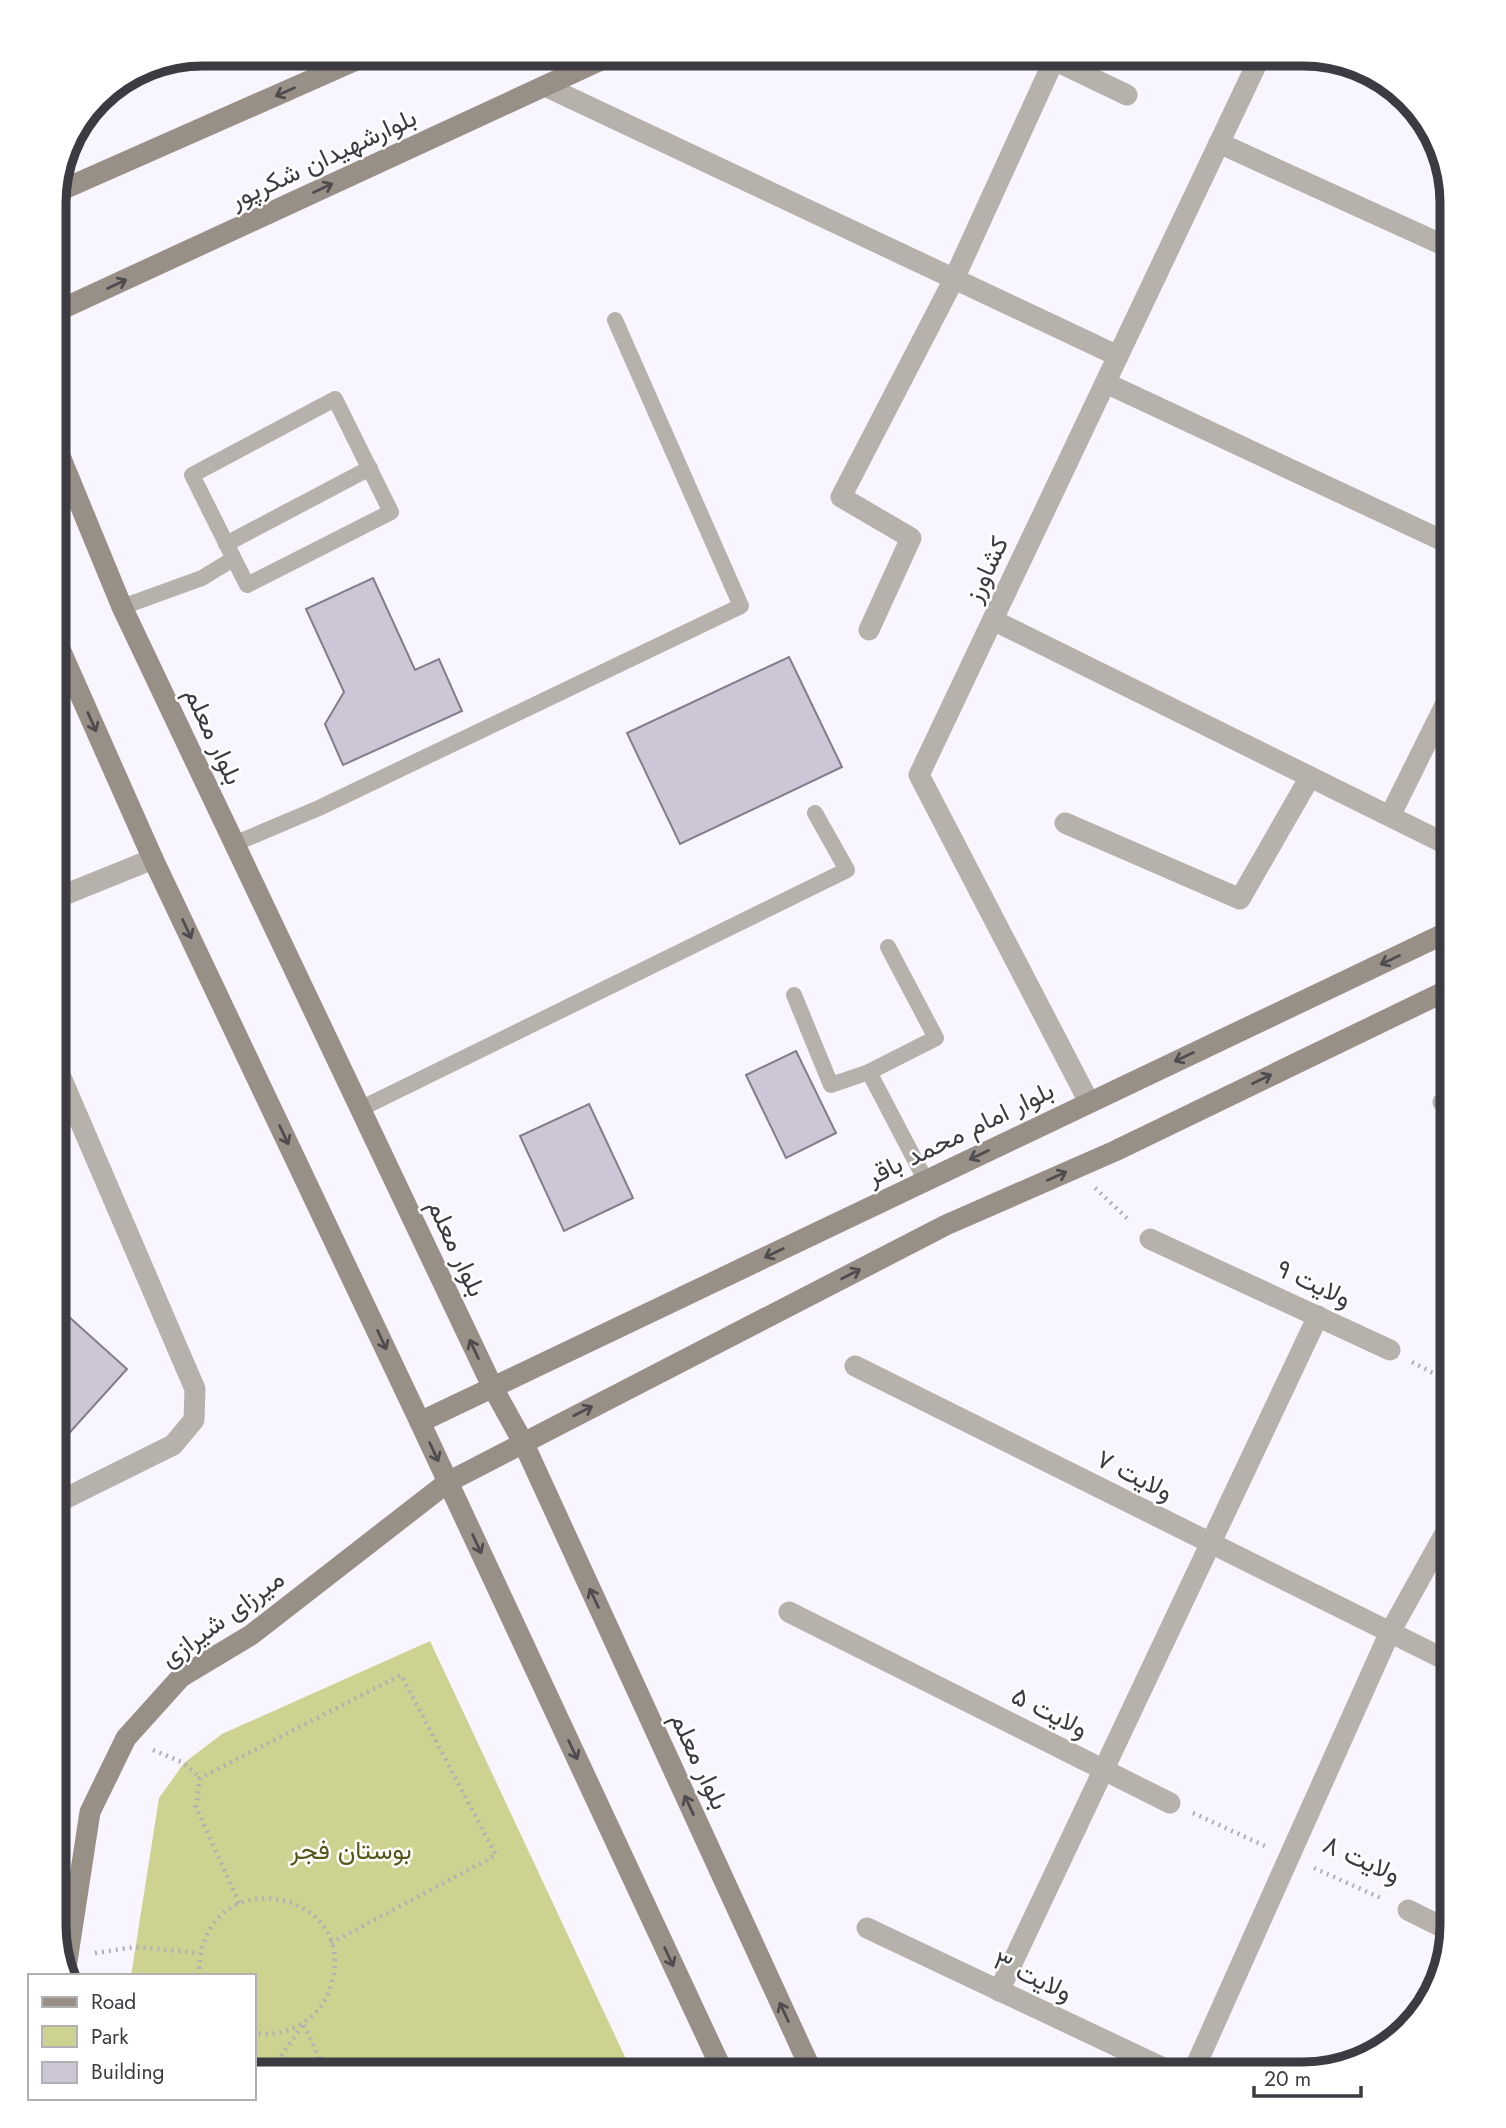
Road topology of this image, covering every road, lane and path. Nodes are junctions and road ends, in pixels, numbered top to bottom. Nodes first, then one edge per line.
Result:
1 (341, 67) edge
2 (586, 67) edge
3 (1051, 67) edge
4 (1069, 67) edge
5 (1255, 67) edge
6 (545, 86) junction
7 (1127, 94) dead end
8 (1219, 144) junction
9 (68, 187) edge
10 (1439, 243) edge
11 (954, 279) junction
12 (67, 306) edge
13 (615, 320) dead end
14 (1118, 356) junction
15 (1106, 383) junction
16 (370, 468) junction
17 (67, 473) edge
18 (1439, 539) edge
19 (226, 544) junction
20 (233, 559) junction
21 (122, 607) junction
22 (993, 620) junction
23 (869, 630) dead end
24 (67, 666) edge
25 (1439, 717) edge
26 (1310, 777) junction
27 (815, 813) dead end
28 (1390, 817) junction
29 (1065, 823) dead end
30 (1439, 841) edge
31 (234, 844) junction
32 (153, 859) junction
33 (67, 894) edge
34 (1439, 936) edge
35 (888, 947) dead end
36 (1439, 994) edge
37 (794, 995) dead end
38 (869, 1072) junction
39 (66, 1090) edge
40 (1089, 1102) junction
41 (360, 1109) junction
42 (1074, 1168) junction
43 (926, 1181) junction
44 (1150, 1239) joint
45 (1318, 1316) junction
46 (1390, 1350) joint
47 (855, 1366) dead end
48 (1439, 1376) edge
49 (493, 1388) junction
50 (420, 1422) junction
51 (523, 1442) junction
52 (448, 1482) junction
53 (66, 1498) edge
54 (1210, 1544) junction
55 (1439, 1544) edge
56 (789, 1612) dead end
57 (1389, 1634) junction
58 (1439, 1657) edge
59 (126, 1738) junction
60 (1103, 1769) junction
61 (200, 1777) junction
62 (1170, 1803) joint
63 (1289, 1857) junction
64 (239, 1902) junction
65 (1408, 1910) joint
66 (1439, 1925) edge
67 (867, 1928) dead end
68 (331, 1943) junction
69 (69, 1948) edge
70 (199, 1953) junction
71 (71, 1961) edge
72 (199, 1974) edge
73 (999, 1991) junction
74 (303, 2024) junction
75 (256, 2032) edge
76 (277, 2061) edge
77 (320, 2061) edge
78 (718, 2061) edge
79 (807, 2062) edge
80 (1150, 2062) edge
81 (1197, 2062) edge

1 -> 9 main road
2 - 6 main road, بلوارشهیدان شکرپور
3 - 11 street
4 - 7 street
5 - 8 street, کشاورز
6 - 11 street
12 -> 6 main road, بلوارشهیدان شکرپور
8 - 10 street
8 - 14 street, کشاورز
11 - 14 street
11 - 23 street
13 - 31 lane
14 - 15 street, کشاورز
15 - 18 street
15 - 22 street, کشاورز
16 - 19 lane
16 - 19 lane
16 - 20 lane
17 - 21 main road, بلوار معلم
19 - 20 lane
20 - 21 lane
21 - 31 main road, بلوار معلم
22 - 26 street
22 - 40 street, کشاورز
24 -> 32 main road
25 - 28 street
26 - 28 street
26 - 29 street
27 - 41 lane
28 - 30 street
31 - 41 main road, بلوار معلم
32 - 33 street
32 -> 50 main road
34 -> 40 main road, بلوار امام محمد باقر
35 - 38 lane
42 -> 36 main road
37 - 38 lane
38 - 43 lane
39 - 53 street
40 -> 43 main road, بلوار امام محمد باقر
49 -> 41 main road, بلوار معلم
42 - 44 path
51 -> 42 main road
43 -> 49 main road, بلوار امام محمد باقر
44 - 45 street, ولایت ۹
45 - 46 street, ولایت ۹
45 - 54 street
46 - 48 path
47 - 54 street, ولایت ۷
49 - 50 main road, بلوار امام محمد باقر
49 - 51 main road, بلوار معلم
50 -> 52 main road
51 - 52 main road, میرزای شیرازی
79 -> 51 main road, بلوار معلم
52 - 59 main road, میرزای شیرازی
52 -> 78 main road
54 - 57 street, ولایت ۷
54 - 60 street
55 - 57 street
56 - 60 street, ولایت ۵
57 - 58 street, ولایت ۷
57 - 63 street
59 - 61 path
59 - 69 main road, میرزای شیرازی
60 - 62 street, ولایت ۵
60 - 73 street
61 - 64 path
61 - 68 path
62 - 63 path
63 - 65 path, ولایت ۸
63 - 81 street
64 - 68 path
64 - 70 path
65 - 66 street, ولایت ۸
67 - 73 street, ولایت ۳
68 - 74 path
70 - 71 path
70 - 72 path
73 - 80 street, ولایت ۳
74 - 75 path
74 - 76 path
74 - 77 path

